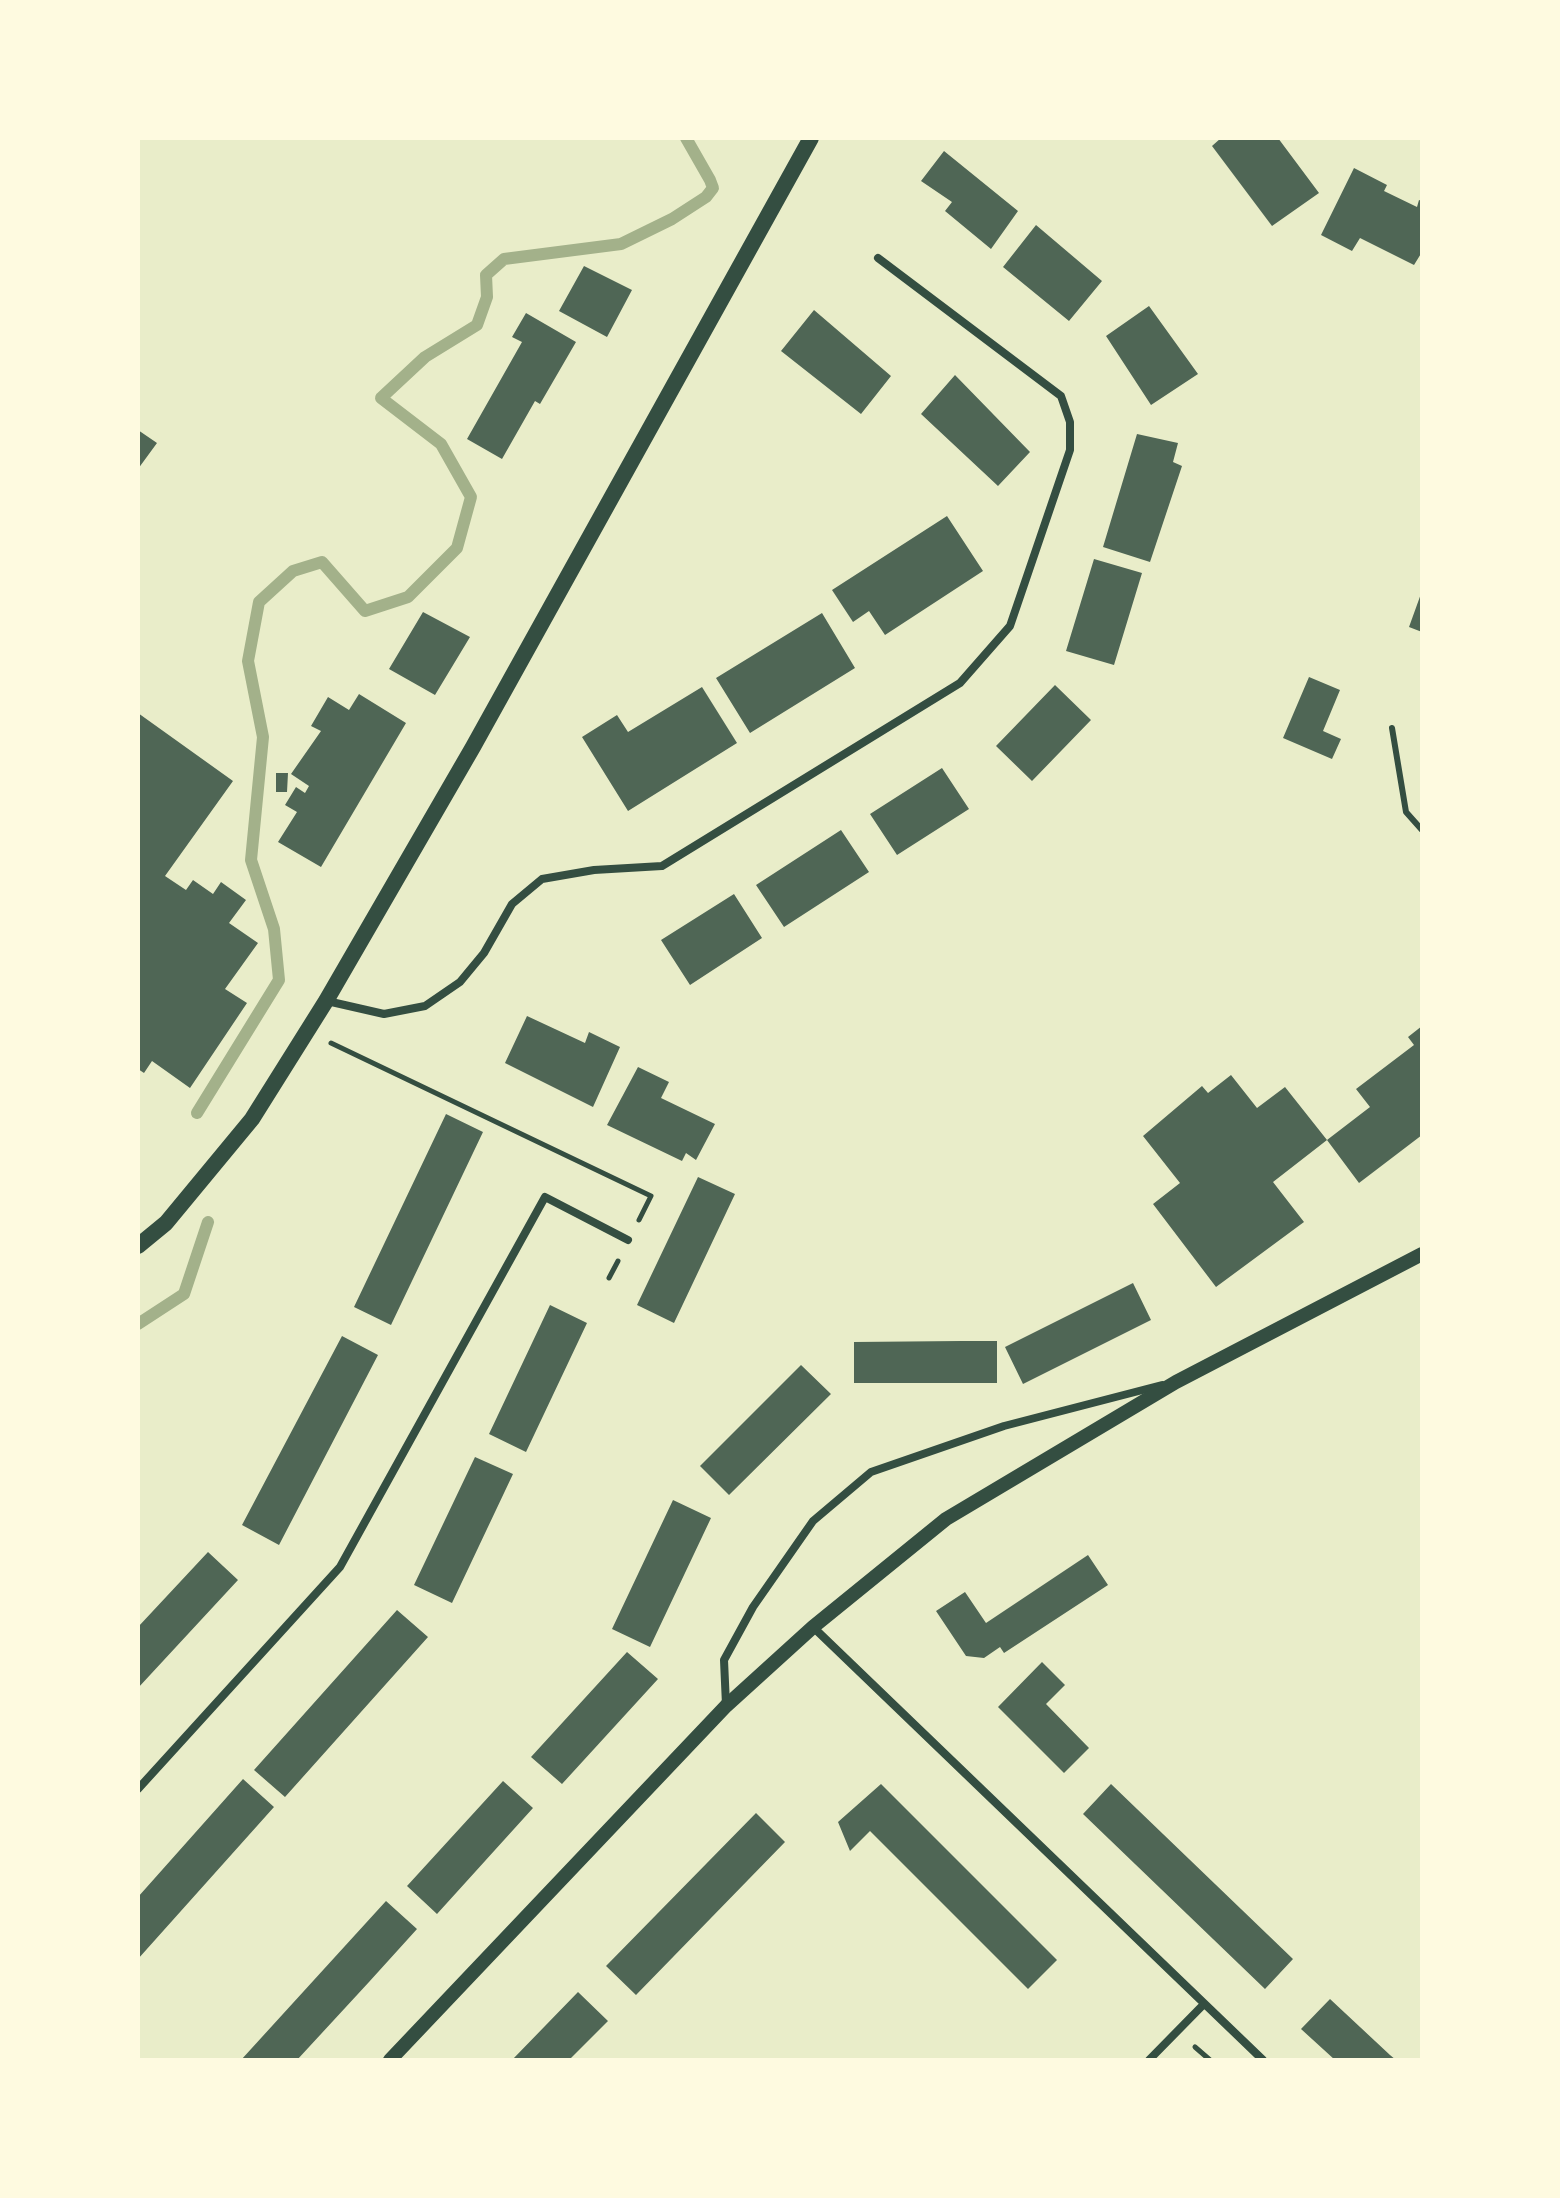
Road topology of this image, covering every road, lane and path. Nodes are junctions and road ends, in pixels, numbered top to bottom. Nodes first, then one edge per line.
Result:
1 (811, 138) edge
2 (878, 258) dead end
3 (1392, 728) dead end
4 (1422, 830) edge
5 (326, 1001) junction
6 (362, 1057) dead end
7 (628, 1240) junction
8 (138, 1246) edge
9 (1422, 1254) edge
10 (609, 1278) dead end
11 (1176, 1382) junction
12 (813, 1627) junction
13 (726, 1706) junction
14 (138, 1789) edge
15 (1203, 2005) junction
16 (390, 2060) edge
17 (1149, 2060) edge
18 (1263, 2060) edge

1 - 5 main road
2 - 5 street
3 - 4 lane
5 - 8 main road
6 - 7 path
7 - 10 path
7 - 14 street
9 - 11 street
11 - 12 street
11 - 13 street
12 - 13 street
12 - 15 street
13 - 16 street
15 - 17 street
15 - 18 street

